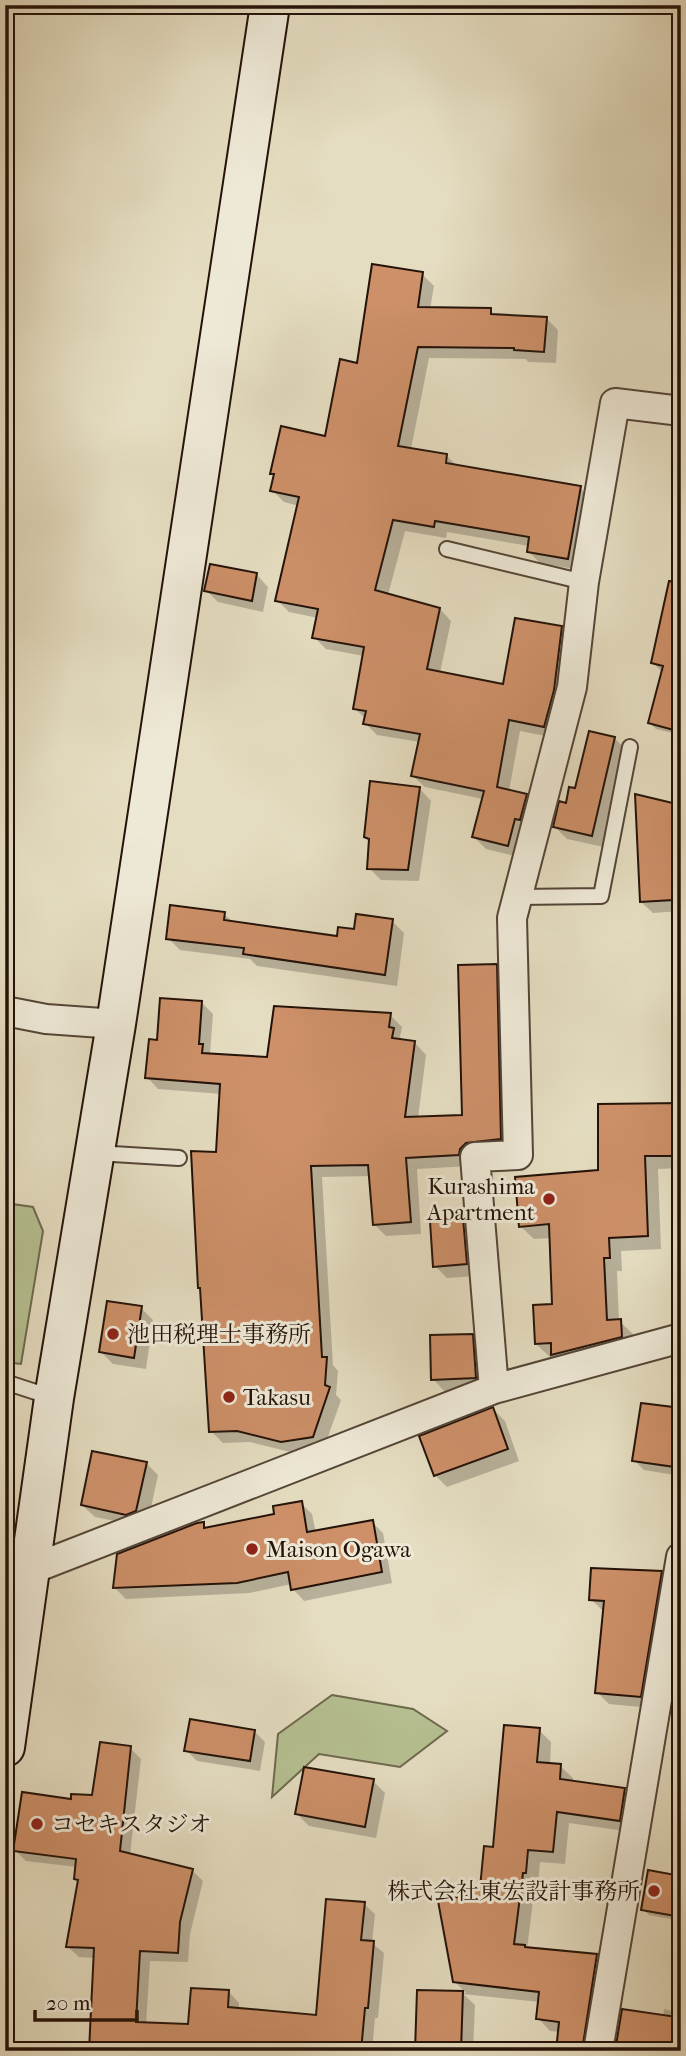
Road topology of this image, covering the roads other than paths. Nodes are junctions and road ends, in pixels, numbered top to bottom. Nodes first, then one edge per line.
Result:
1 (270, 5) edge
2 (681, 411) edge
3 (447, 550) dead end
4 (584, 582) junction
5 (631, 747) dead end
6 (517, 897) junction
7 (5, 1011) edge
8 (116, 1024) junction
9 (95, 1153) junction
10 (179, 1158) dead end
11 (681, 1338) edge
12 (8, 1382) edge
13 (494, 1389) junction
14 (54, 1398) junction
15 (681, 1557) edge
16 (30, 1570) junction
17 (5, 1747) edge
18 (598, 2051) edge

1 - 8 street
2 - 4 street
3 - 4 lane
4 - 6 street
5 - 6 lane
6 - 13 street
7 - 8 street
8 - 9 street
9 - 10 lane
9 - 14 street
11 - 13 street
12 - 14 lane
13 - 16 street
14 - 16 street
15 - 18 street
16 - 17 street

